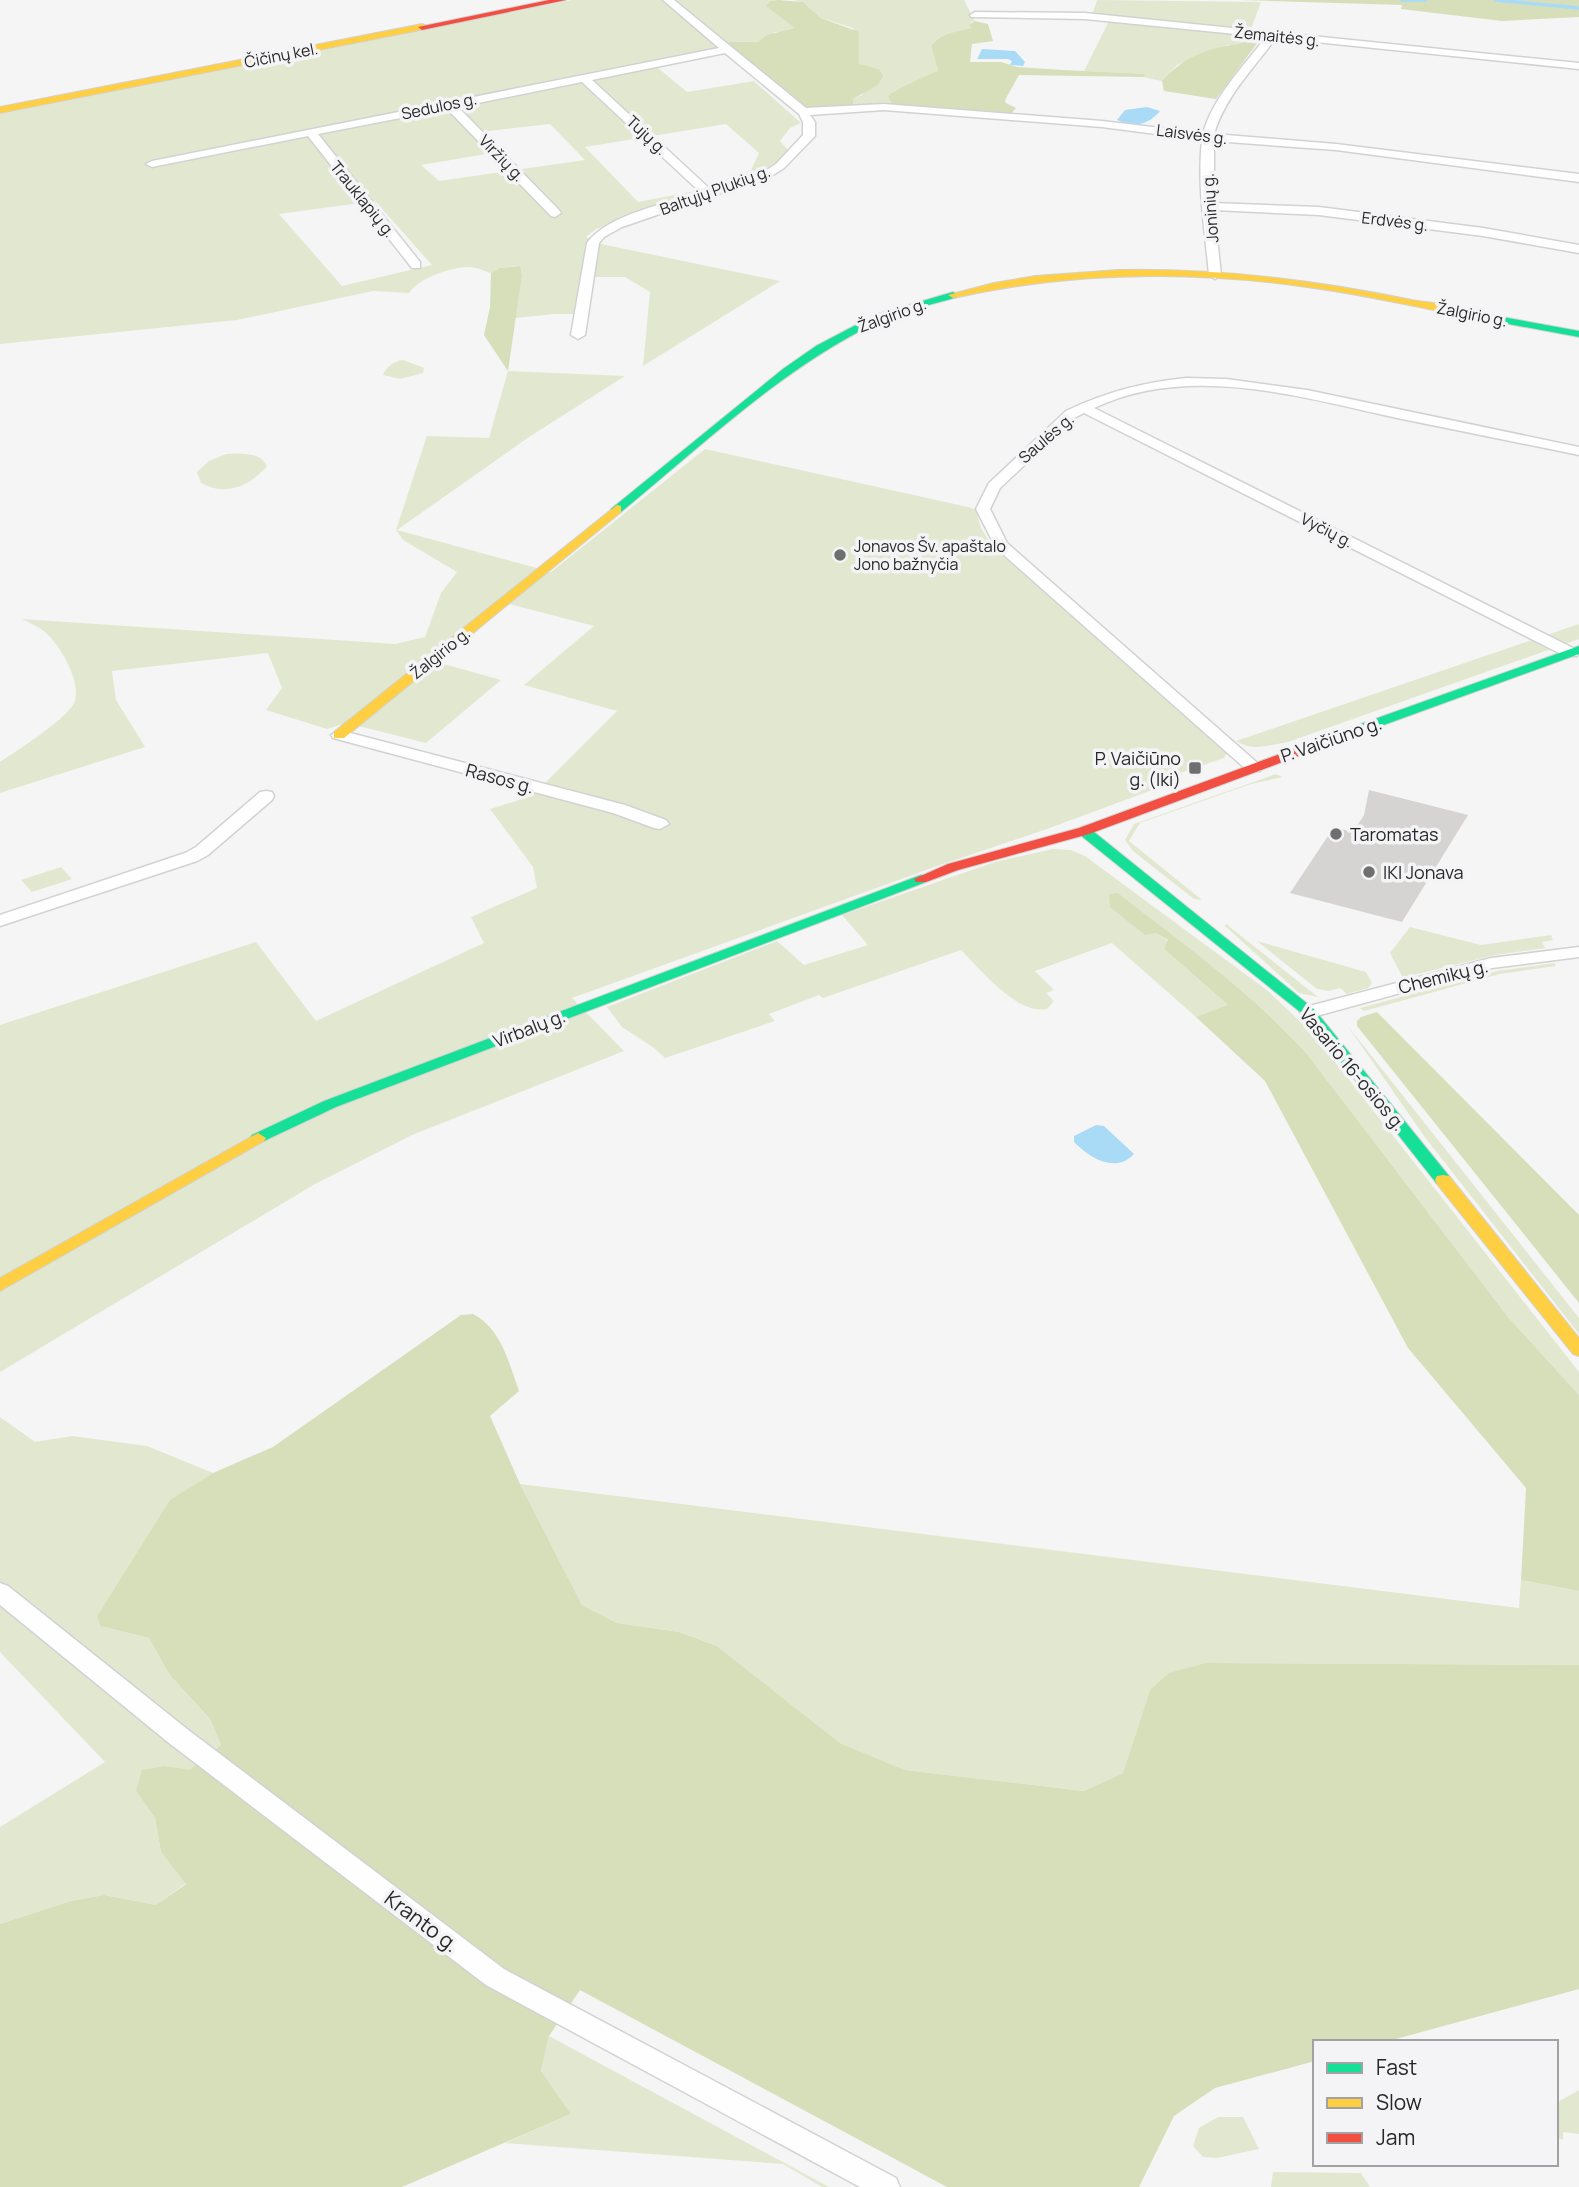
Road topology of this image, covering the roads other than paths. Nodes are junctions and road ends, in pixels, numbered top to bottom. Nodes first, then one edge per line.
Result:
1 (562, 0) edge
2 (668, 0) edge
3 (975, 15) dead end
4 (1273, 35) junction
5 (725, 50) junction
6 (1579, 66) edge
7 (583, 77) junction
8 (449, 104) junction
9 (0, 110) edge
10 (803, 112) junction
11 (311, 133) junction
12 (1209, 137) junction
13 (152, 164) dead end
14 (1579, 178) edge
15 (710, 195) junction
16 (1209, 206) junction
17 (555, 213) dead end
18 (1579, 249) edge
19 (416, 265) dead end
20 (1215, 275) junction
21 (1579, 334) edge
22 (578, 335) dead end
23 (1082, 407) junction
24 (1579, 451) edge
25 (1575, 652) edge
26 (339, 735) joint
27 (1254, 766) junction
28 (266, 796) dead end
29 (660, 824) dead end
30 (1084, 831) junction
31 (0, 921) edge
32 (1579, 952) edge
33 (1309, 1012) junction
34 (0, 1286) edge
35 (1579, 1350) edge
36 (0, 1592) edge
37 (886, 2187) edge

1 - 9 street, Čičinų kel.
2 - 5 street
3 - 4 street, Žemaitės g.
4 - 6 street, Žemaitės g.
4 - 12 street, Joninių g.
5 - 7 street, Sedulos g.
5 - 10 street
7 - 8 street, Sedulos g.
7 - 15 street, Tujų g.
8 - 11 street, Sedulos g.
8 - 17 street, Viržių g.
10 - 12 street, Laisvės g.
10 - 15 street, Baltųjų Plukių g.
11 - 13 street, Sedulos g.
11 - 19 street, Trauklapių g.
12 - 14 street, Laisvės g.
12 - 16 street, Joninių g.
15 - 22 street, Baltųjų Plukių g.
16 - 18 street, Erdvės g.
16 - 20 street, Joninių g.
20 - 21 street, Žalgirio g.
20 - 26 street, Žalgirio g.
23 - 24 street, Saulės g.
23 - 25 street, Vyčių g.
23 - 27 street, Saulės g.
25 - 27 street, P. Vaičiūno g.
26 - 29 street, Rasos g.
27 - 30 street, P. Vaičiūno g.
28 - 31 street
30 - 33 street, Vasario 16-osios g.
30 - 34 street, Virbalų g.
32 - 33 street, Chemikų g.
33 - 35 street, Vasario 16-osios g.
36 - 37 street, Kranto g.

